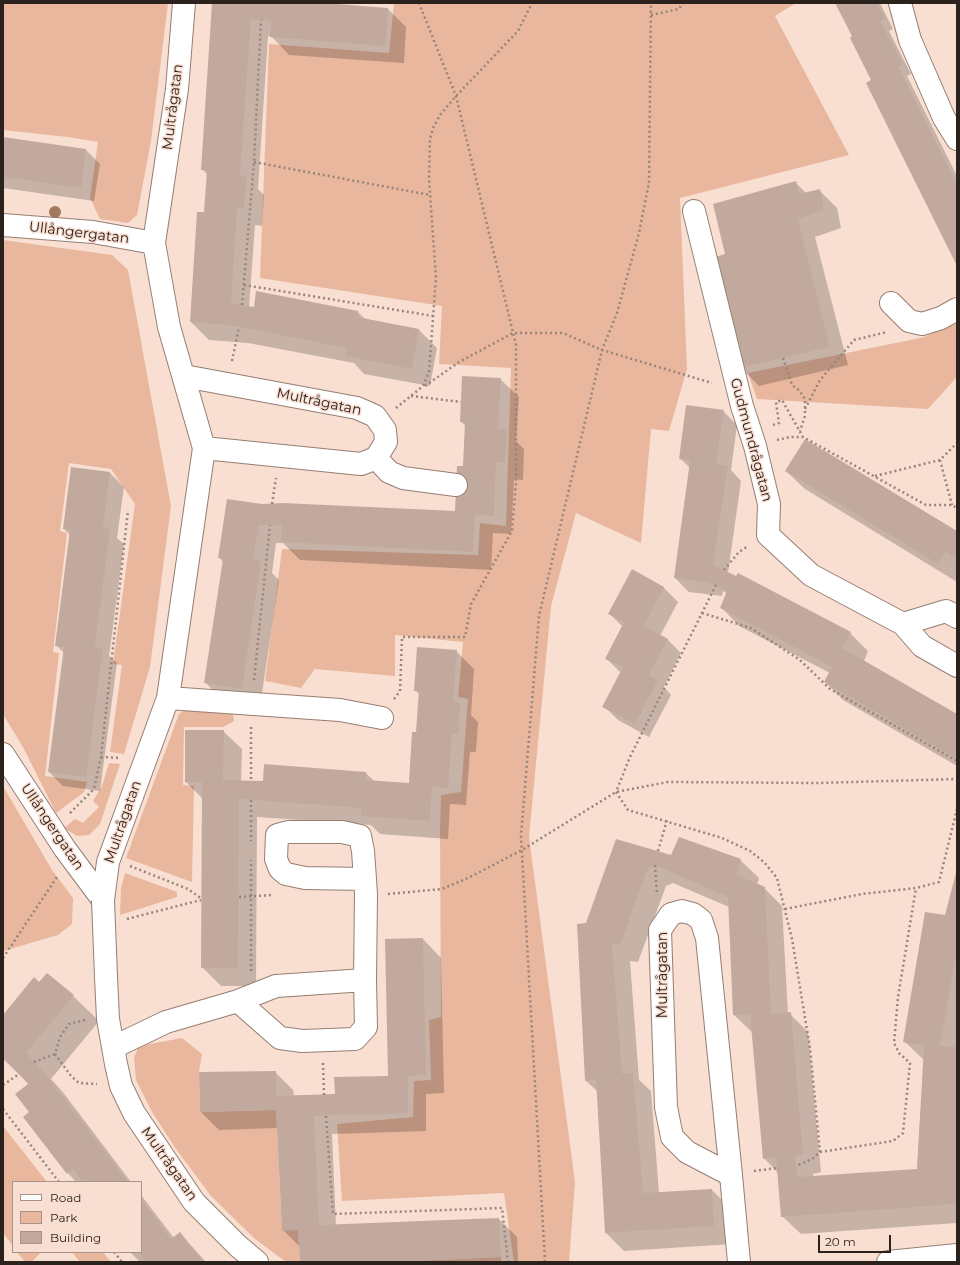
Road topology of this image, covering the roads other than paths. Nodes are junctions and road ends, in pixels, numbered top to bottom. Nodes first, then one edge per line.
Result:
1 (184, 3) edge
2 (900, 3) edge
3 (957, 139) edge
4 (694, 211) dead end
5 (3, 225) edge
6 (154, 243) junction
7 (891, 304) dead end
8 (957, 309) edge
9 (184, 376) junction
10 (204, 448) junction
11 (376, 458) junction
12 (456, 485) dead end
13 (957, 617) edge
14 (903, 624) junction
15 (957, 666) edge
16 (168, 698) junction
17 (382, 718) road end
18 (3, 754) edge
19 (365, 879) dead end
20 (103, 900) junction
21 (365, 980) junction
22 (244, 998) junction
23 (114, 1047) junction
24 (732, 1175) junction
25 (957, 1255) edge
26 (258, 1262) edge
27 (739, 1262) edge
28 (888, 1262) edge

1 - 6 street, Multrågatan
2 - 3 street
4 - 14 street, Gudmundrågatan
5 - 6 street, Ullångergatan
6 - 9 street, Multrågatan
7 - 8 street
9 - 10 street, Multrågatan
9 - 11 street, Multrågatan
10 - 11 street
10 - 16 street, Multrågatan
11 - 12 street
13 - 14 street
14 - 15 street
16 - 17 street
16 - 20 street, Multrågatan
18 - 20 street, Ullångergatan
19 - 21 street
20 - 23 street, Multrågatan, bridge
21 - 22 street
21 - 22 street
22 - 23 street
23 - 26 street, Multrågatan
24 - 24 street, Multrågatan
24 - 27 street, Multrågatan
25 - 28 street

